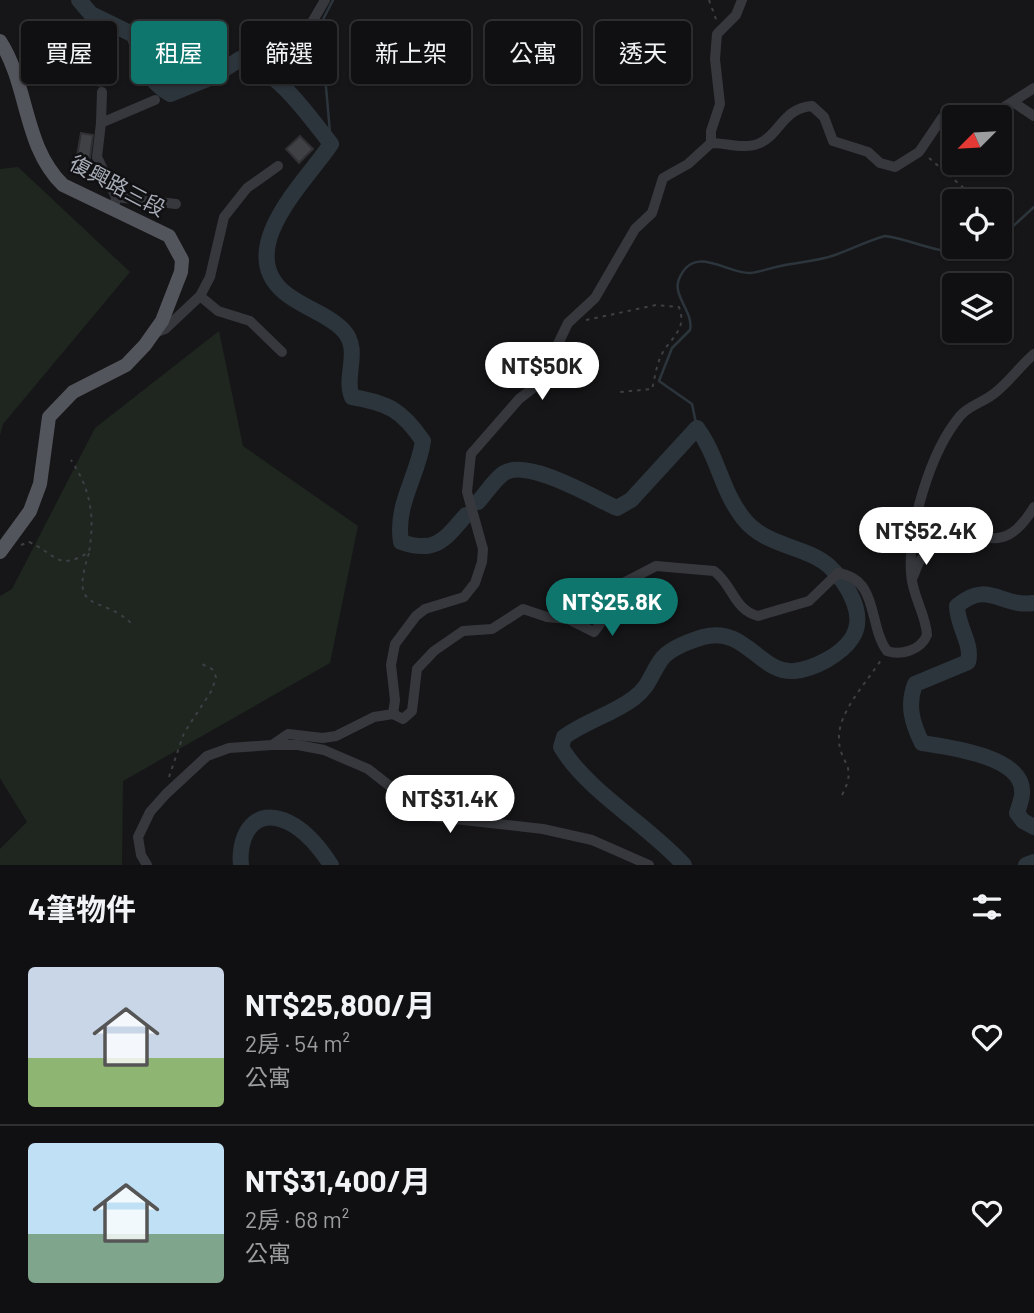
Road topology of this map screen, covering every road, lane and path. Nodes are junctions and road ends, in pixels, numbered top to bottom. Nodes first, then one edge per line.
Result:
1 (325, 0) edge
2 (709, 0) edge
3 (742, 0) edge
4 (313, 21) edge
5 (720, 29) junction
6 (0, 41) edge
7 (1034, 88) edge
8 (102, 92) dead end
9 (155, 100) dead end
10 (1013, 102) junction
11 (1034, 116) edge
12 (101, 124) junction
13 (711, 143) junction
14 (919, 152) junction
15 (278, 166) dead end
16 (966, 189) edge
17 (115, 203) junction
18 (176, 204) dead end
19 (200, 296) junction
20 (568, 323) junction
21 (154, 333) junction
22 (282, 352) dead end
23 (1034, 355) edge
24 (620, 392) dead end
25 (71, 460) dead end
26 (1034, 507) edge
27 (19, 545) dead end
28 (0, 552) edge
29 (89, 552) junction
30 (911, 579) junction
31 (133, 625) dead end
32 (887, 651) junction
33 (202, 664) dead end
34 (393, 714) junction
35 (272, 746) junction
36 (842, 795) dead end
37 (161, 798) junction
38 (147, 865) edge
39 (649, 865) edge

1 - 4 street
2 - 5 path
3 - 5 street
5 - 13 street
6 - 17 main road, 復興路三段
7 - 10 street
8 - 12 street
9 - 12 street
10 - 11 street
10 - 14 street
12 - 17 street
13 - 14 street
13 - 20 street
14 - 16 path
15 - 19 street
17 - 18 street
17 - 21 main road, 復興路三段
19 - 21 street
19 - 22 street
20 - 24 path
20 - 34 street
21 - 28 main road, 復興路三段
23 - 30 street
25 - 29 path
26 - 30 street
27 - 29 path
29 - 31 path
30 - 32 street
32 - 34 street
32 - 36 path
33 - 37 path
34 - 35 street
35 - 37 street
35 - 39 street
37 - 38 street

